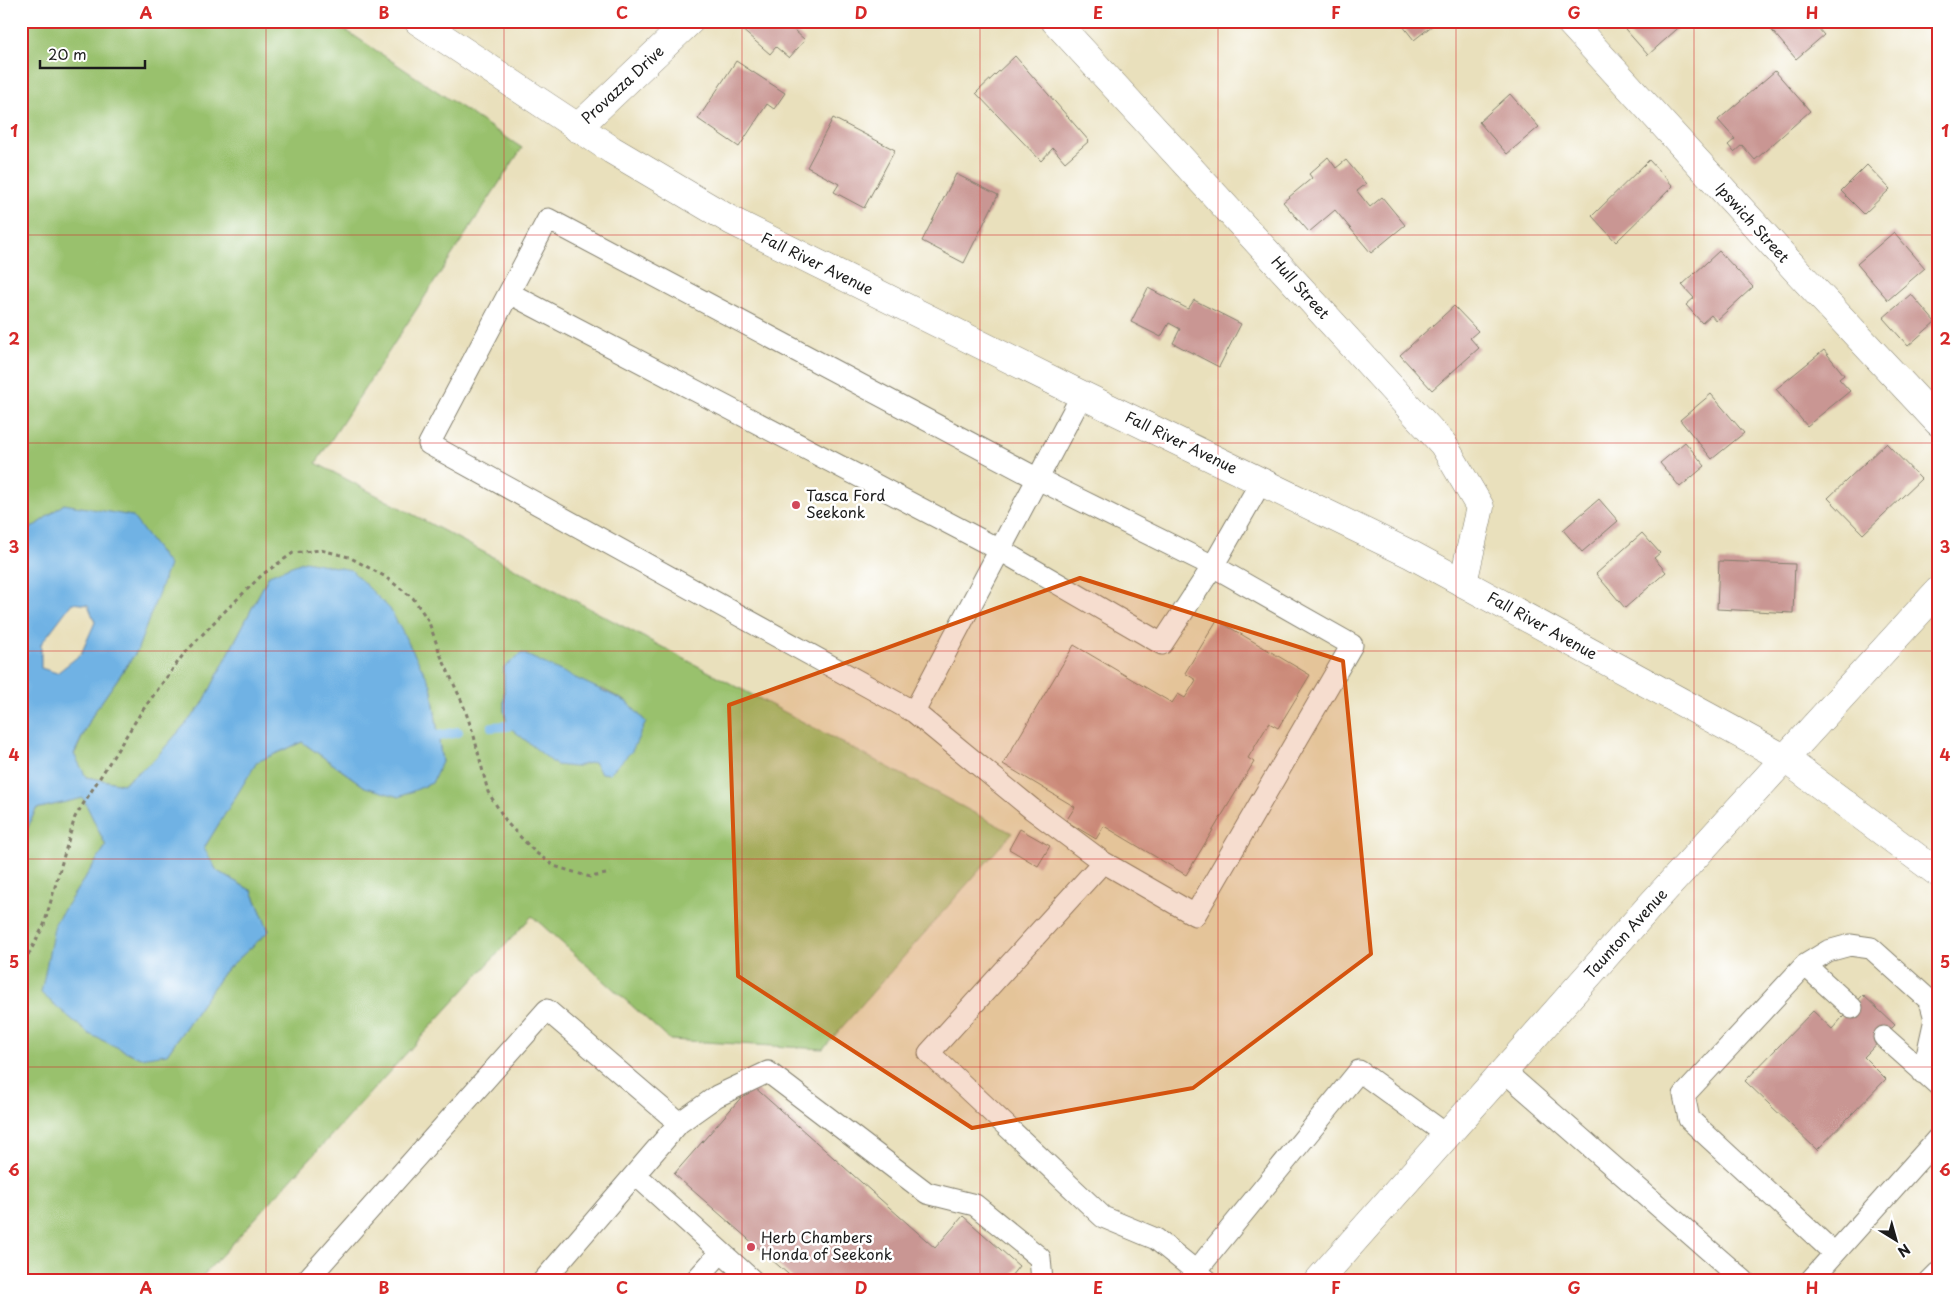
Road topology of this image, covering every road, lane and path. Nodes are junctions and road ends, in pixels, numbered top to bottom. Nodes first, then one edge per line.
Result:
1 (418, 21) edge
2 (690, 21) edge
3 (1055, 21) edge
4 (1569, 21) edge
5 (577, 128) junction
6 (509, 293) junction
7 (1082, 395) junction
8 (1938, 422) edge
9 (1038, 479) junction
10 (1261, 482) junction
11 (1000, 550) junction
12 (1213, 566) junction
13 (1463, 583) junction
14 (1938, 591) edge
15 (914, 712) junction
16 (1784, 758) junction
17 (1103, 862) junction
18 (611, 873) dead end
19 (1938, 873) edge
20 (1805, 965) junction
21 (21, 969) edge
22 (1852, 1008) dead end
23 (1884, 1037) dead end
24 (1504, 1070) junction
25 (1931, 1079) edge
26 (679, 1123) junction
27 (1447, 1135) junction
28 (1938, 1138) edge
29 (635, 1174) junction
30 (720, 1252) junction
31 (1834, 1253) junction
32 (1938, 1273) edge
33 (1202, 1276) edge
34 (306, 1281) edge
35 (543, 1281) edge
36 (695, 1281) edge
37 (753, 1281) edge
38 (1042, 1281) edge
39 (1318, 1281) edge
40 (1744, 1281) edge
41 (1810, 1281) edge
42 (1930, 1281) edge

1 - 5 main road, Fall River Avenue
2 - 5 main road, Provazza Drive
3 - 13 main road, Hull Street
4 - 8 main road, Ipswich Street
5 - 7 main road, Fall River Avenue
6 - 9 lane
6 - 11 lane
6 - 15 lane
7 - 9 lane
7 - 10 main road, Fall River Avenue
9 - 11 lane
9 - 12 lane
10 - 12 lane
10 - 13 main road, Fall River Avenue
11 - 12 lane
11 - 15 lane
12 - 17 lane
13 - 16 main road, Fall River Avenue
14 - 16 main road, Taunton Avenue
15 - 17 lane
16 - 19 main road, Fall River Avenue
16 - 24 main road, Taunton Avenue
17 - 33 lane
18 - 21 path
20 - 22 lane
20 - 25 lane
20 - 31 lane
23 - 25 lane
24 - 27 main road, Taunton Avenue
24 - 40 lane
26 - 29 lane
26 - 34 lane
26 - 38 lane
27 - 33 lane
27 - 39 main road, Taunton Avenue
28 - 31 lane
29 - 30 lane
29 - 35 lane
30 - 36 lane
30 - 37 lane
31 - 41 lane
32 - 42 lane

